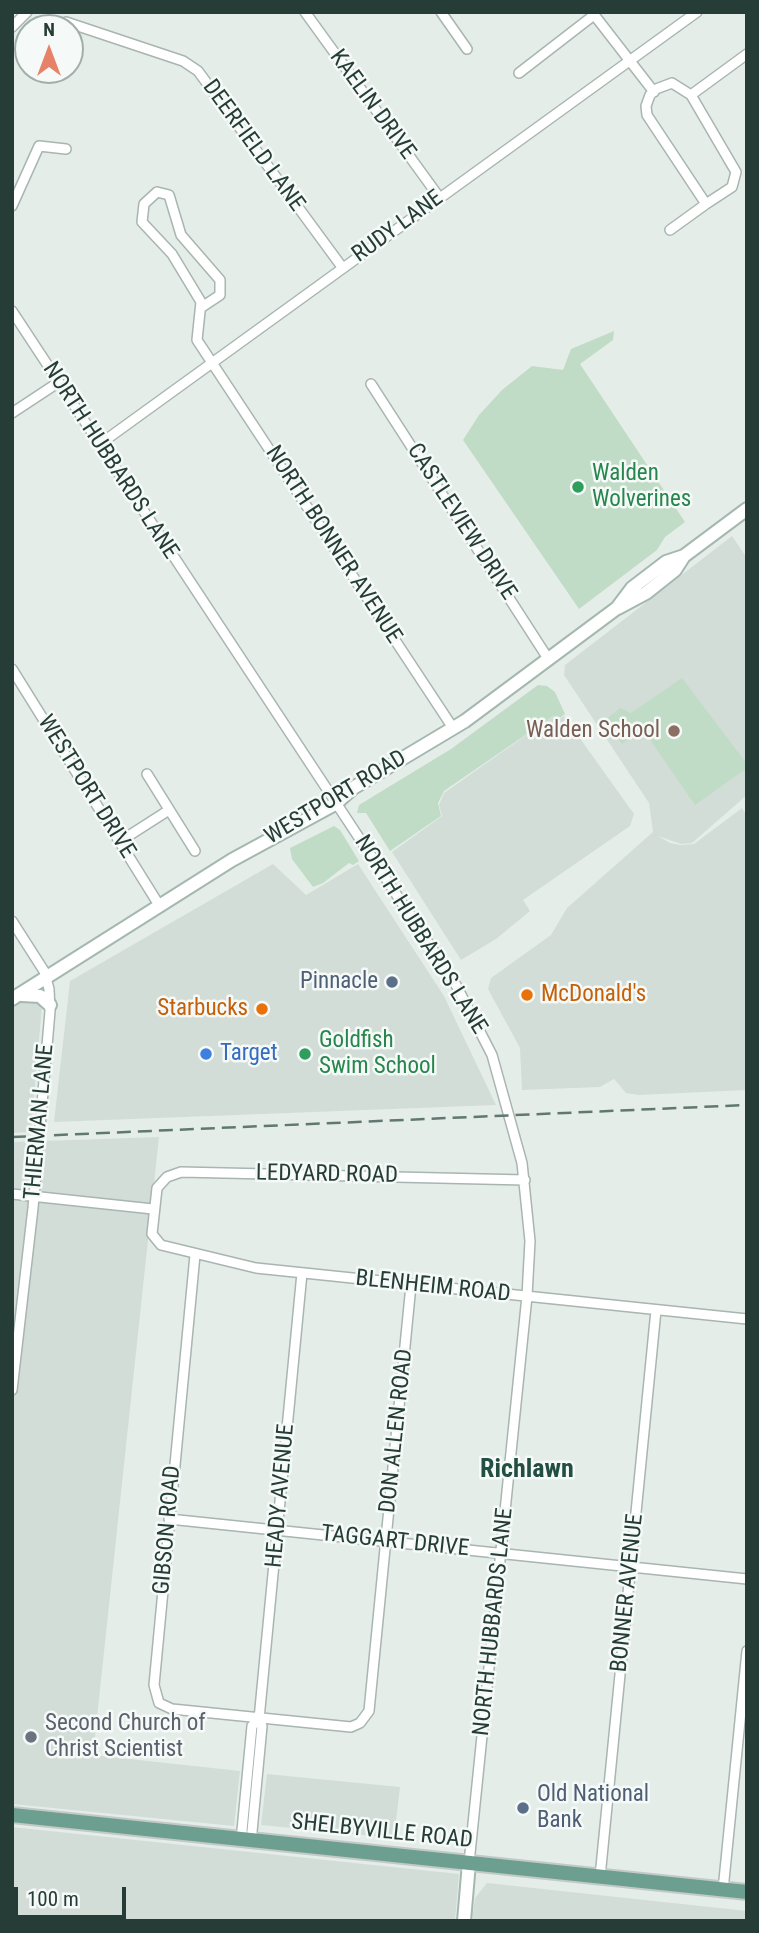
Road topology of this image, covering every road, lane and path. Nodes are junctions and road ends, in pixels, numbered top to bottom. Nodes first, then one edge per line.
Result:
1 (27, 12) edge
2 (304, 12) edge
3 (441, 12) edge
4 (697, 12) edge
5 (593, 13) edge
6 (12, 27) edge
7 (84, 28) edge
8 (467, 49) dead end
9 (747, 54) edge
10 (630, 61) junction
11 (519, 73) dead end
12 (654, 92) junction
13 (691, 95) junction
14 (66, 149) dead end
15 (439, 197) junction
16 (706, 204) junction
17 (12, 206) edge
18 (670, 230) dead end
19 (342, 267) junction
20 (202, 307) junction
21 (12, 311) edge
22 (213, 362) junction
23 (59, 383) junction
24 (371, 384) dead end
25 (12, 412) edge
26 (100, 444) junction
27 (747, 509) edge
28 (549, 660) junction
29 (12, 669) edge
30 (453, 727) junction
31 (147, 774) dead end
32 (335, 804) junction
33 (169, 810) junction
34 (119, 842) junction
35 (195, 851) dead end
36 (159, 905) junction
37 (12, 921) edge
38 (46, 978) junction
39 (15, 997) edge
40 (50, 1005) junction
41 (525, 1180) junction
42 (12, 1194) edge
43 (33, 1196) junction
44 (153, 1209) junction
45 (195, 1255) junction
46 (302, 1273) junction
47 (411, 1285) junction
48 (527, 1296) junction
49 (656, 1310) junction
50 (747, 1319) edge
51 (12, 1390) edge
52 (169, 1519) junction
53 (277, 1531) junction
54 (386, 1541) junction
55 (501, 1553) junction
56 (630, 1567) junction
57 (747, 1578) edge
58 (747, 1651) edge
59 (259, 1719) junction
60 (12, 1815) edge
61 (246, 1841) junction
62 (470, 1863) junction
63 (600, 1877) junction
64 (723, 1890) junction
65 (747, 1892) edge
66 (464, 1921) edge

1 - 6 street
2 - 15 street, KAELIN DRIVE
3 - 8 street
4 - 10 street, RUDY LANE
5 - 10 street
5 - 11 street
7 - 19 street, DEERFIELD LANE
9 - 13 street
10 - 12 street
10 - 15 street, RUDY LANE
12 - 13 street
12 - 16 street
13 - 16 street
14 - 17 street
15 - 19 street, RUDY LANE
16 - 18 street
19 - 22 street, RUDY LANE
20 - 20 street
20 - 22 street, NORTH BONNER AVENUE
21 - 23 street, NORTH HUBBARDS LANE
22 - 26 street, RUDY LANE
22 - 30 street, NORTH BONNER AVENUE
23 - 25 street
23 - 26 street, NORTH HUBBARDS LANE
24 - 28 street, CASTLEVIEW DRIVE
26 - 32 street, NORTH HUBBARDS LANE
27 - 28 main road, WESTPORT ROAD
28 - 30 main road, WESTPORT ROAD
29 - 34 street, WESTPORT DRIVE
30 - 32 main road, WESTPORT ROAD
31 - 33 street
32 - 36 main road, WESTPORT ROAD
32 - 41 street, NORTH HUBBARDS LANE
33 - 34 street
33 - 35 street
34 - 36 street, WESTPORT DRIVE
36 - 38 main road, WESTPORT ROAD
37 - 38 street
38 - 39 main road, WESTPORT ROAD
38 - 40 street, THIERMAN LANE
39 - 40 main road
40 - 43 street, THIERMAN LANE
41 - 44 street, LEDYARD ROAD
41 - 48 street, NORTH HUBBARDS LANE
42 - 43 street
43 - 44 street
43 - 51 street, THIERMAN LANE
44 - 45 street, BLENHEIM ROAD
45 - 46 street, BLENHEIM ROAD
45 - 52 street, GIBSON ROAD
46 - 47 street, BLENHEIM ROAD
46 - 53 street, HEADY AVENUE
47 - 48 street, BLENHEIM ROAD
47 - 54 street, DON ALLEN ROAD
48 - 49 street, BLENHEIM ROAD
48 - 55 street, NORTH HUBBARDS LANE
49 - 50 street, BLENHEIM ROAD
49 - 56 street, BONNER AVENUE
52 - 53 street, TAGGART DRIVE
52 - 59 street, GIBSON ROAD
53 - 54 street, TAGGART DRIVE
53 - 59 street, HEADY AVENUE
54 - 55 street, TAGGART DRIVE
54 - 59 street, DON ALLEN ROAD
55 - 56 street, TAGGART DRIVE
55 - 62 street, NORTH HUBBARDS LANE
56 - 57 street, TAGGART DRIVE
56 - 63 street, BONNER AVENUE
58 - 64 street
59 - 61 street, HEADY AVENUE
60 - 61 main road, SHELBYVILLE ROAD
61 - 62 main road, SHELBYVILLE ROAD
62 - 63 main road, SHELBYVILLE ROAD
62 - 66 main road
63 - 64 main road, SHELBYVILLE ROAD
64 - 65 main road, SHELBYVILLE ROAD

